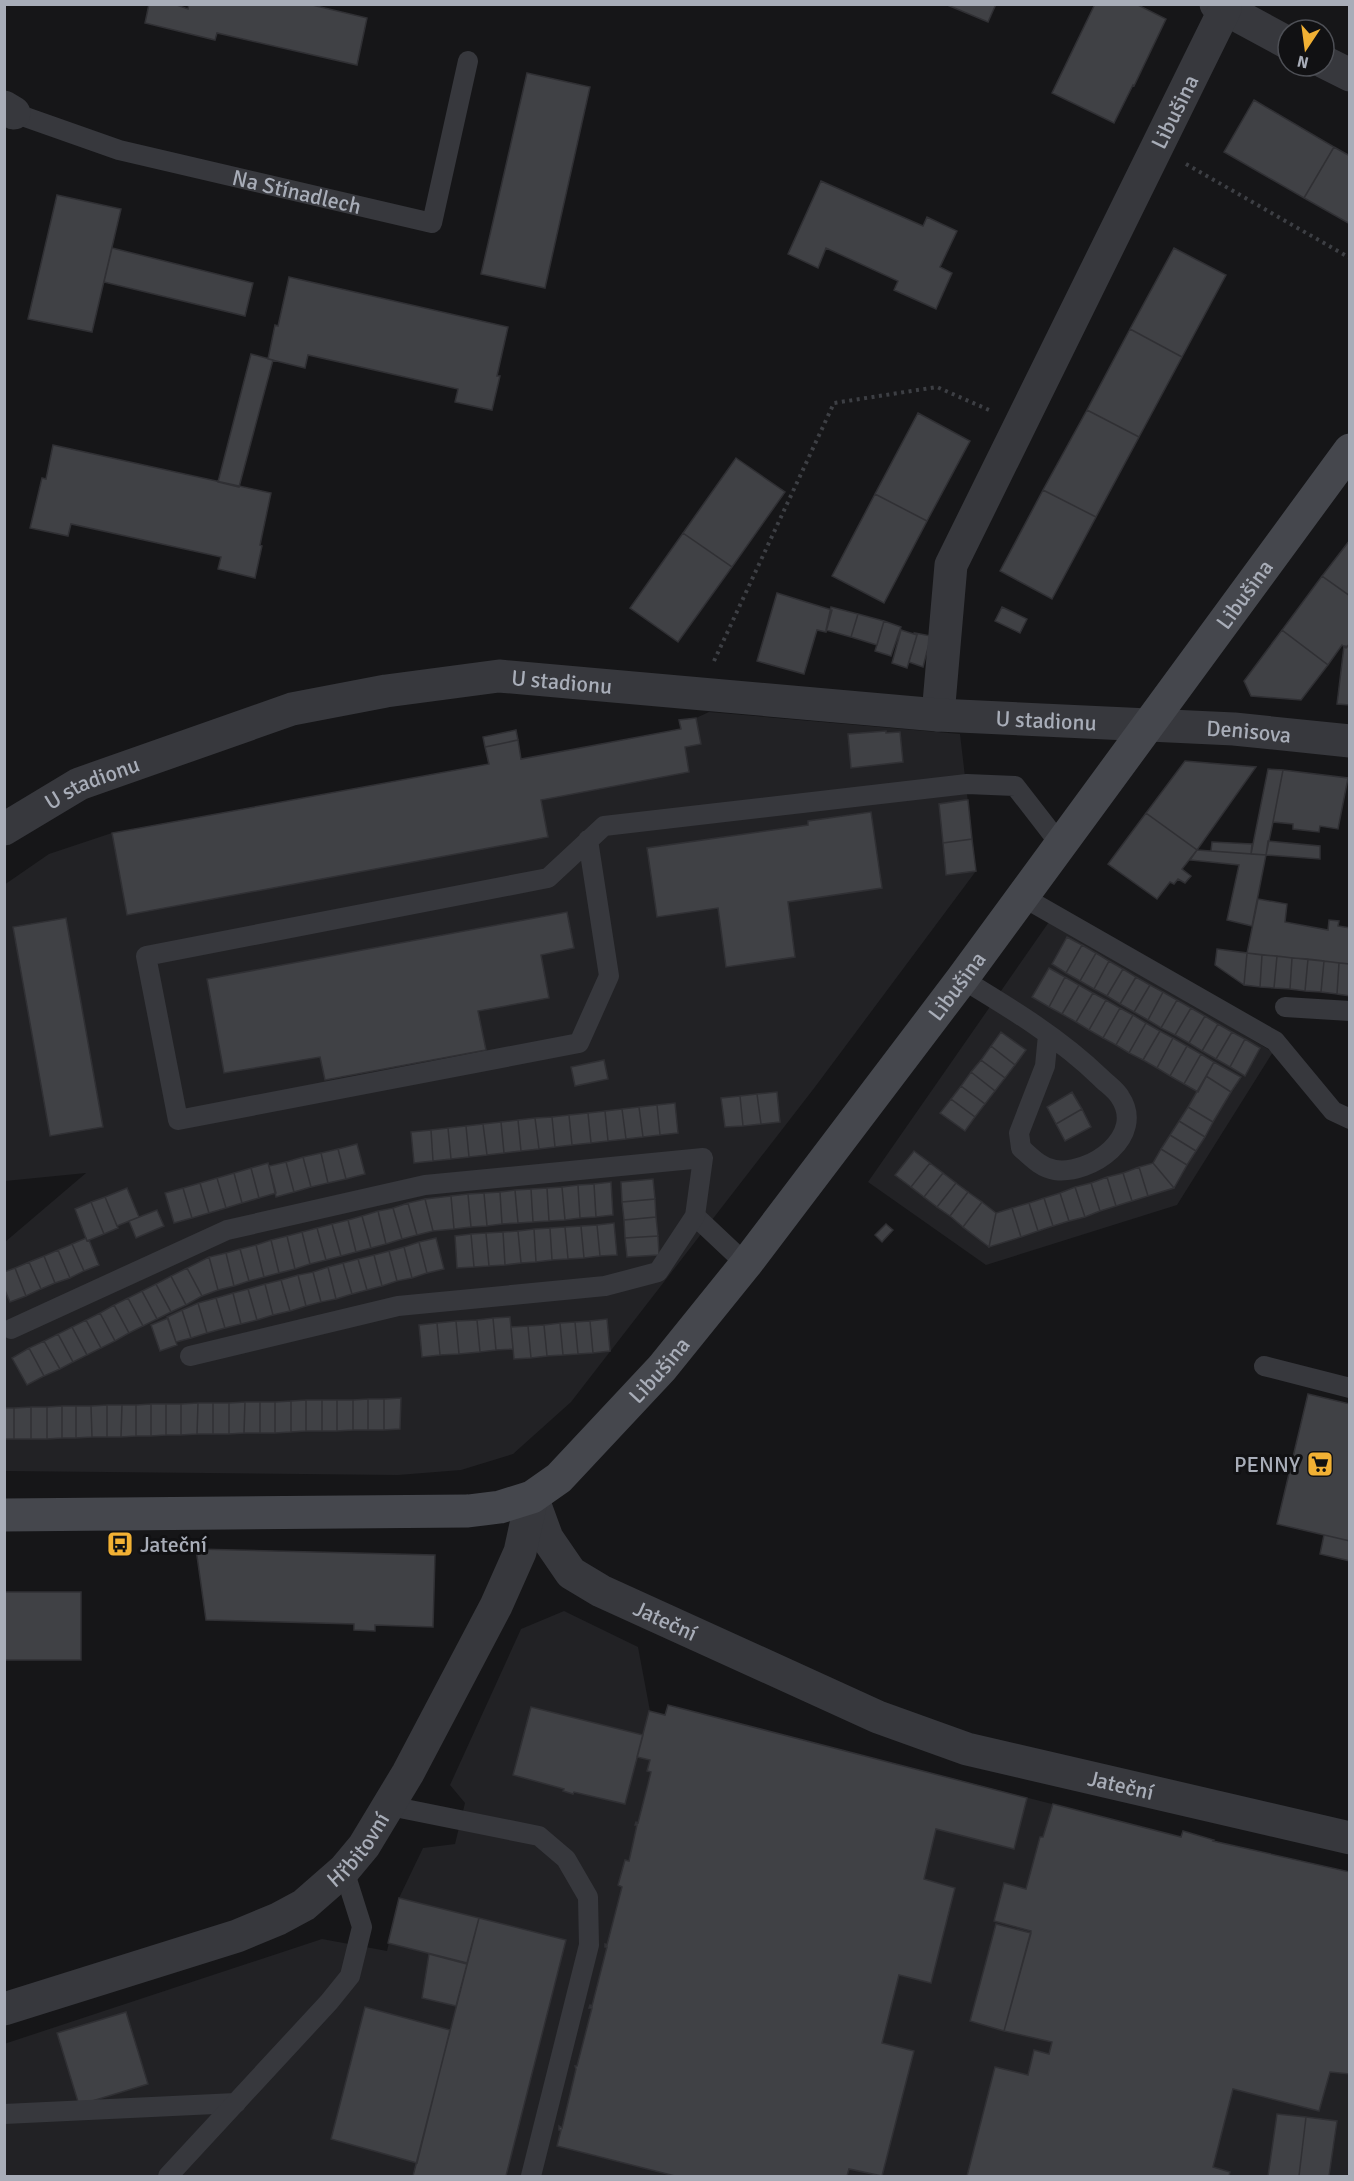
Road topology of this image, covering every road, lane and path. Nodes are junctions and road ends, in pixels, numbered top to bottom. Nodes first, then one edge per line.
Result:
1 (1220, 7) edge
2 (1276, 37) edge
3 (468, 61) dead end
4 (1336, 68) edge
5 (1350, 75) edge
6 (9, 110) edge
7 (1157, 147) junction
8 (1350, 258) edge
9 (1020, 423) junction
10 (1350, 450) edge
11 (699, 693) junction
12 (938, 715) junction
13 (1148, 724) junction
14 (1350, 741) edge
15 (4, 829) edge
16 (588, 840) junction
17 (1060, 844) junction
18 (1023, 897) junction
19 (962, 979) junction
20 (1285, 1007) dead end
21 (1350, 1011) edge
22 (1048, 1035) junction
23 (1350, 1119) edge
24 (695, 1216) junction
25 (746, 1264) junction
26 (11, 1329) dead end
27 (190, 1356) dead end
28 (1264, 1366) dead end
29 (1350, 1388) edge
30 (532, 1497) junction
31 (4, 1515) edge
32 (390, 1806) junction
33 (1350, 1838) edge
34 (344, 1870) junction
35 (4, 2009) edge
36 (236, 2103) junction
37 (4, 2114) edge
38 (168, 2176) edge
39 (531, 2176) edge

1 - 2 street
1 - 7 street, Libušina
3 - 6 lane, Na Stínadlech
4 - 5 street
7 - 8 path
7 - 9 street, Libušina
9 - 11 path
9 - 12 street, Libušina
10 - 13 main road, Libušina
11 - 12 street, U stadionu
11 - 15 street, U stadionu
12 - 13 street, U stadionu
13 - 14 street, Denisova
13 - 17 main road, Libušina
16 - 16 lane
16 - 17 lane
17 - 18 main road, Libušina
18 - 19 main road, Libušina
18 - 23 lane
19 - 22 lane
19 - 25 main road, Libušina
20 - 21 lane
22 - 22 lane
24 - 25 lane
24 - 26 lane
24 - 27 lane
25 - 30 main road, Libušina
28 - 29 lane
30 - 31 main road
30 - 32 street, Hřbitovní
30 - 33 street, Jateční
32 - 34 street, Hřbitovní
32 - 39 lane
34 - 35 street, Hřbitovní
34 - 36 lane
36 - 37 lane
36 - 38 lane

